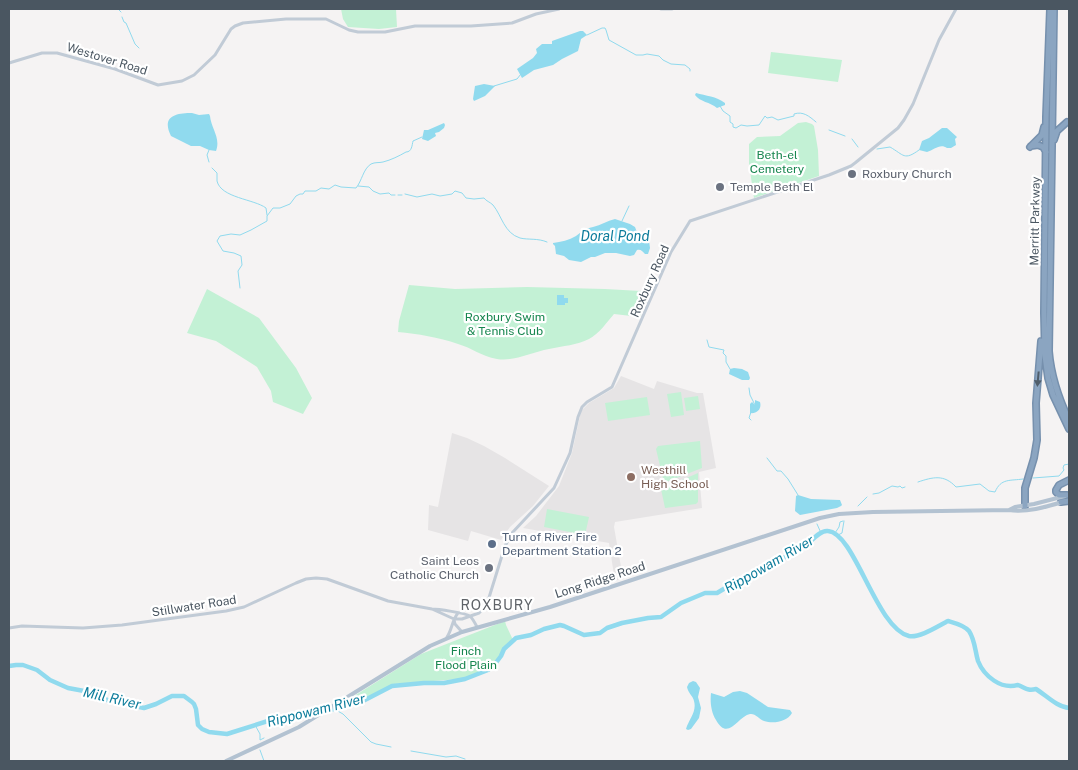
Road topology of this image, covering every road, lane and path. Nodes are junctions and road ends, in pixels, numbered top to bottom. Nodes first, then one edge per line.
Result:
1 (559, 9) edge
2 (661, 9) edge
3 (672, 9) edge
4 (956, 9) edge
5 (1052, 9) edge
6 (9, 63) edge
7 (1049, 116) junction
8 (1052, 148) junction
9 (1046, 152) junction
10 (1044, 313) junction
11 (1069, 420) edge
12 (1069, 429) edge
13 (1069, 480) edge
14 (1069, 497) edge
15 (1062, 502) joint
16 (1025, 506) junction
17 (1009, 510) junction
18 (432, 609) junction
19 (458, 613) junction
20 (470, 616) junction
21 (454, 619) junction
22 (477, 627) junction
23 (9, 628) edge
24 (462, 632) junction
25 (448, 638) junction
26 (226, 761) edge

1 - 6 street, Westover Road
2 - 3 street
4 - 20 street, Roxbury Road
5 - 7 highway, Merritt Parkway
7 - 8 highway, Merritt Parkway
7 - 8 highway
7 - 9 highway, Merritt Parkway
7 - 9 highway
8 - 11 highway, Merritt Parkway
9 - 10 highway, Merritt Parkway
10 - 12 highway, Merritt Parkway
10 -> 16 highway
13 - 14 highway
14 - 15 highway
14 - 16 main road, Long Ridge Road
15 - 17 main road, Long Ridge Road
16 - 17 main road, Long Ridge Road
17 - 22 main road, Long Ridge Road
18 - 19 street, Stillwater Road
18 - 21 street, Stillwater Road
18 - 23 street, Stillwater Road
19 - 20 street, Stillwater Road
19 - 21 street
20 - 21 street
20 - 22 street
21 - 24 street
21 - 25 street
22 - 24 main road, Long Ridge Road
24 - 25 main road, Long Ridge Road
25 - 26 main road, Long Ridge Road

